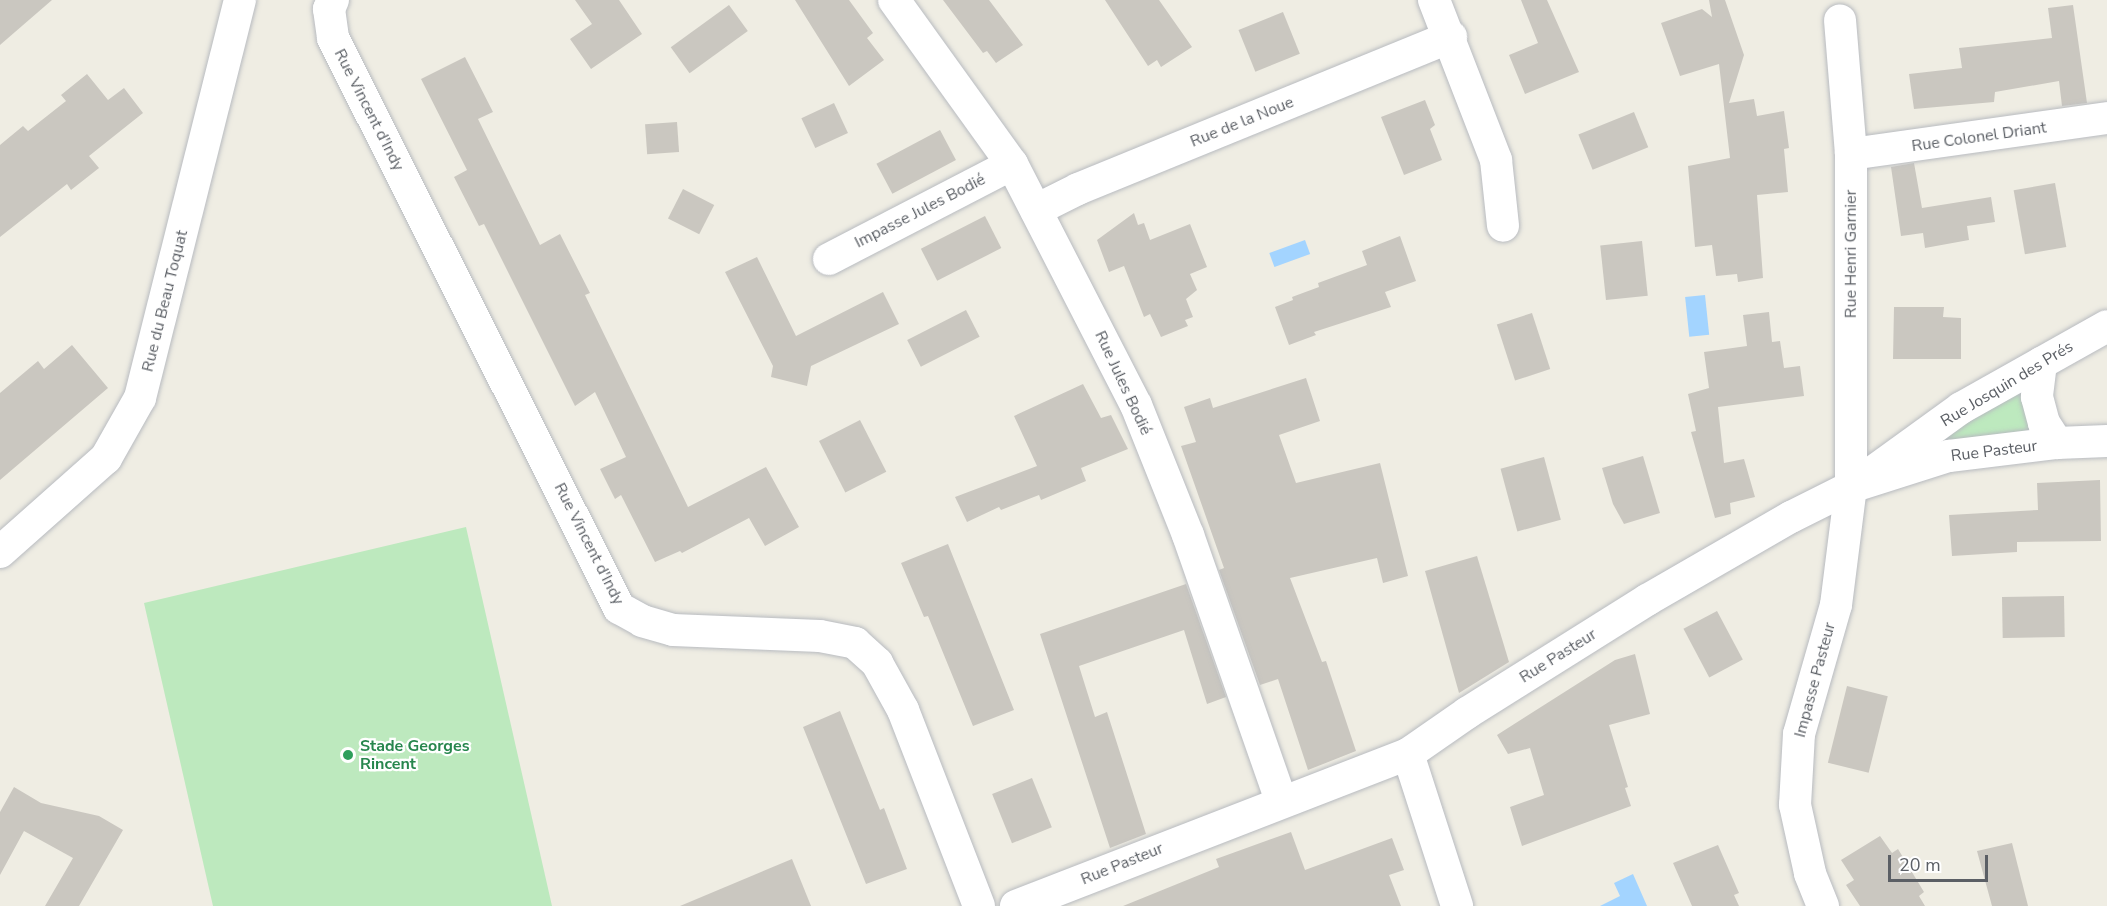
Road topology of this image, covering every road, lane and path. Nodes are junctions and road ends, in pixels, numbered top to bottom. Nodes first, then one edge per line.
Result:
1 (240, 0) edge
2 (333, 0) edge
3 (894, 0) edge
4 (1434, 0) edge
5 (1838, 7) edge
6 (1451, 37) junction
7 (2107, 118) edge
8 (1851, 154) junction
9 (1012, 164) junction
10 (1036, 210) junction
11 (1503, 226) dead end
12 (829, 259) dead end
13 (2107, 326) edge
14 (2041, 363) junction
15 (2107, 441) edge
16 (2057, 443) junction
17 (1851, 487) junction
18 (0, 552) edge
19 (1408, 754) junction
20 (1281, 801) junction
21 (979, 906) edge
22 (1016, 906) edge
23 (1457, 906) edge
24 (1823, 906) edge

1 - 18 street, Rue du Beau Toquat
2 - 21 street, Rue Vincent d'Indy
3 - 9 street, Rue Jules Bodié
4 - 6 street
5 - 8 street, Rue Henri Garnier
6 - 10 street, Rue de la Noue
6 - 11 street
7 - 8 street, Rue Colonel Driant
8 - 17 street, Rue Henri Garnier
9 - 10 street, Rue Jules Bodié
9 - 12 street, Impasse Jules Bodié
10 - 20 street, Rue Jules Bodié
13 - 14 street, Rue Josquin des Prés
14 - 16 street
14 - 17 street, Rue Josquin des Prés
15 - 16 street, Rue Pasteur
16 - 17 street, Rue Pasteur
17 - 19 street, Rue Pasteur
17 - 24 street, Impasse Pasteur
19 - 20 street, Rue Pasteur
19 - 23 street
20 - 22 street, Rue Pasteur

